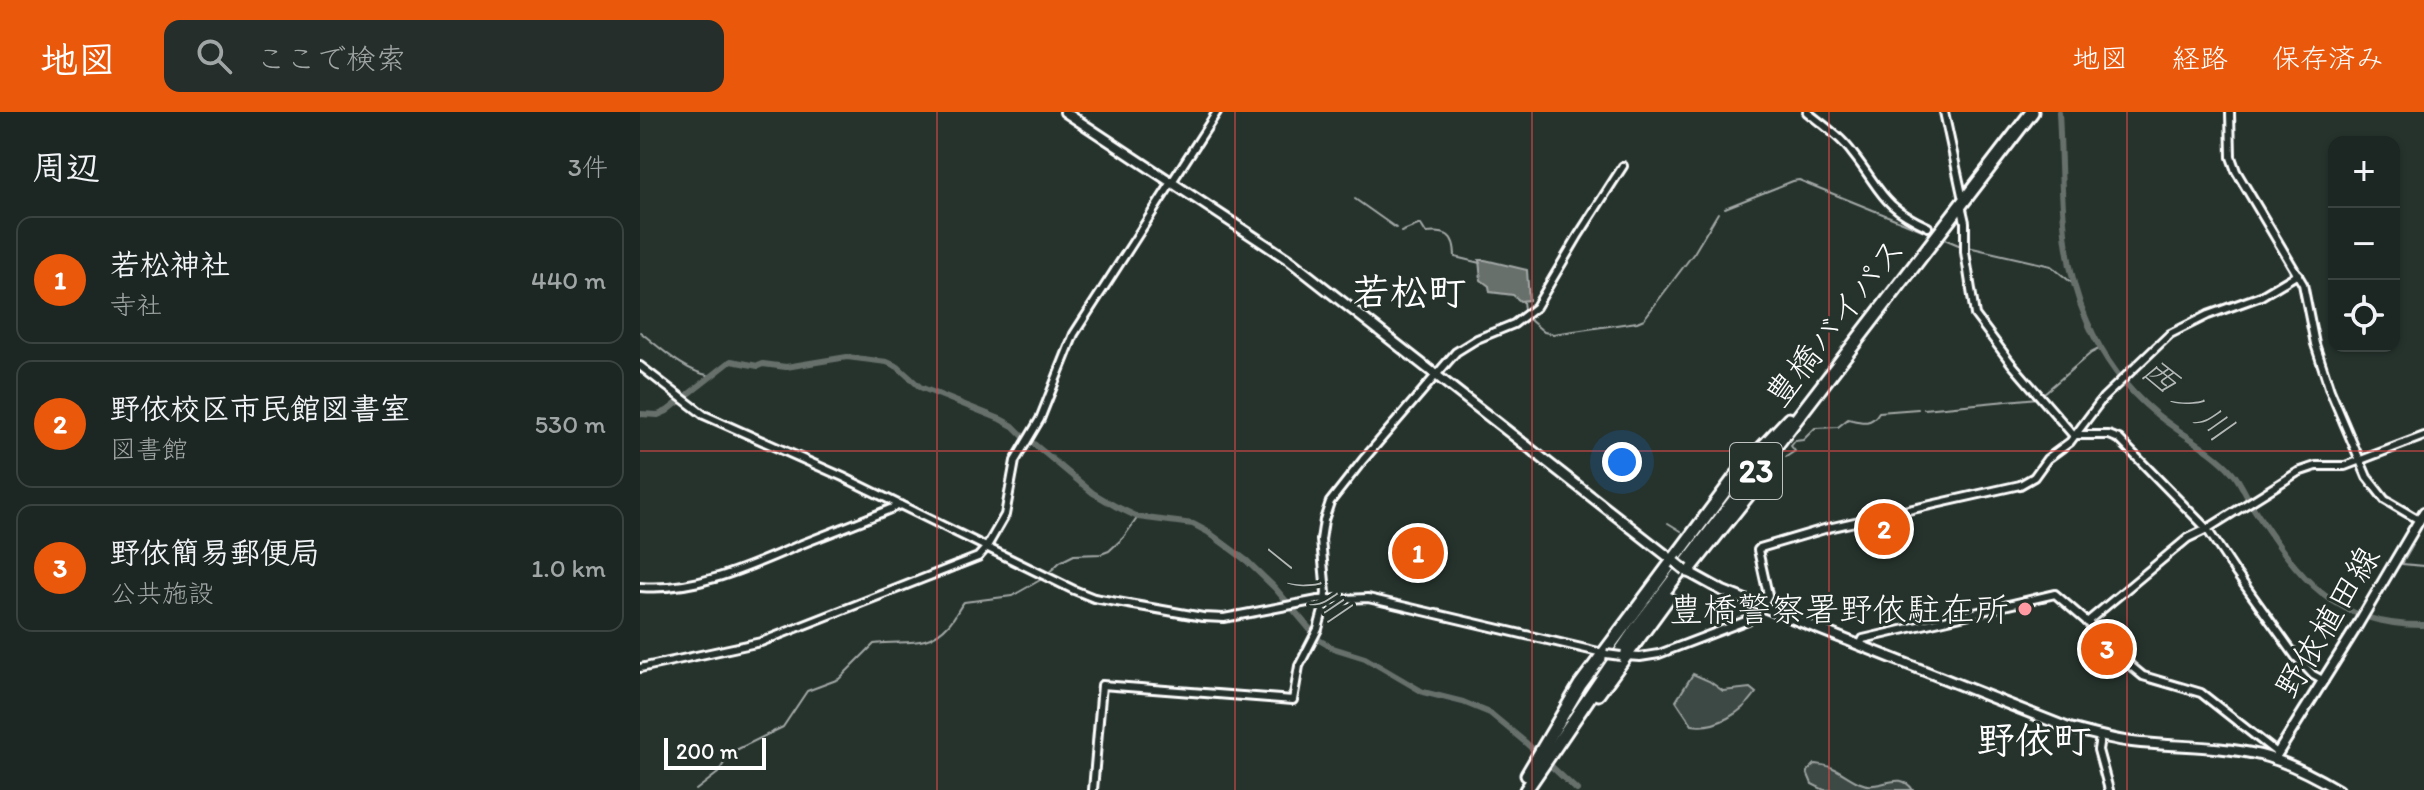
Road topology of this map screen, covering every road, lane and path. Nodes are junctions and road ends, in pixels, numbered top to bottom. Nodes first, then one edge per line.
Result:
1 (1065, 112) edge
2 (1217, 112) edge
3 (1807, 112) edge
4 (1944, 112) edge
5 (2032, 112) edge
6 (2230, 112) edge
7 (1623, 166) dead end
8 (1172, 183) junction
9 (1962, 195) dead end
10 (1962, 209) dead end
11 (1928, 227) dead end
12 (2298, 274) junction
13 (640, 366) edge
14 (1435, 375) junction
15 (1830, 375) junction
16 (1814, 395) junction
17 (2074, 436) junction
18 (2424, 436) edge
19 (2360, 462) junction
20 (900, 505) junction
21 (2421, 516) edge
22 (2207, 529) junction
23 (986, 548) junction
24 (1681, 566) junction
25 (640, 587) edge
26 (1326, 600) junction
27 (1761, 606) junction
28 (2087, 622) junction
29 (1860, 645) junction
30 (1604, 654) junction
31 (1623, 656) junction
32 (640, 668) edge
33 (2324, 681) junction
34 (2100, 737) junction
35 (1547, 755) junction
36 (2276, 756) junction
37 (1525, 788) edge
38 (1093, 790) edge
39 (2109, 790) edge
40 (2338, 790) edge

1 - 8 main road
2 - 8 street
3 - 11 street
4 - 9 street
5 - 15 highway, 豊橋バイパス / 23
6 - 12 street
7 - 14 street
8 - 14 main road
8 - 23 street
10 - 17 street
12 - 17 street
12 - 19 street
13 - 20 street
14 - 24 main road
14 - 26 street
15 - 16 highway, 豊橋バイパス / 23
15 - 24 highway, 23
16 - 24 highway, 豊橋バイパス / 23
16 - 24 highway, 23
17 - 22 street
17 - 27 street
18 - 19 street
19 - 21 street
19 - 22 street
20 - 23 street
20 - 25 street
21 - 33 main road, 野依植田線
22 - 28 street
22 - 33 street
23 - 26 street
23 - 32 street
24 - 27 main road
24 - 30 highway, 23
24 - 31 highway, 23
24 - 35 highway, 23
26 - 30 street
26 - 38 street
27 - 29 main road
27 - 31 street
28 - 29 street
28 - 36 street
29 - 34 main road
30 - 31 street, bridge
30 - 35 highway, 23
31 - 35 highway, 23
33 - 36 main road, 野依植田線
34 - 36 main road
34 - 39 street
35 - 37 highway, 23
36 - 40 main road

